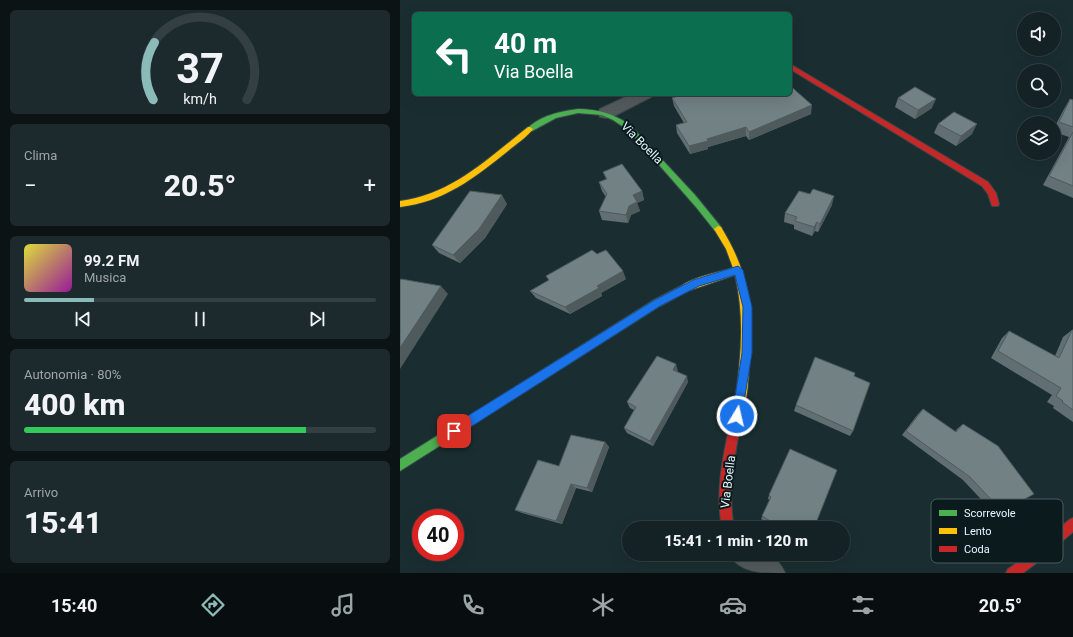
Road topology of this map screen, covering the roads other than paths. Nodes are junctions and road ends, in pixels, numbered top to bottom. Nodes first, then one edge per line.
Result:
1 (792, 67) edge
2 (641, 96) edge
3 (606, 113) junction
4 (400, 204) edge
5 (995, 204) dead end
6 (738, 270) junction
7 (400, 465) edge
8 (725, 521) edge
9 (1073, 524) edge
10 (1063, 533) edge
11 (753, 561) edge
12 (1027, 563) edge
13 (769, 573) edge
14 (1012, 573) edge

1 - 5 street
2 - 3 street
3 - 4 street, Via Boella
3 - 6 street, Via Boella
6 - 7 street
6 - 8 street, Via Boella
9 - 10 street
11 - 13 street
12 - 14 street

